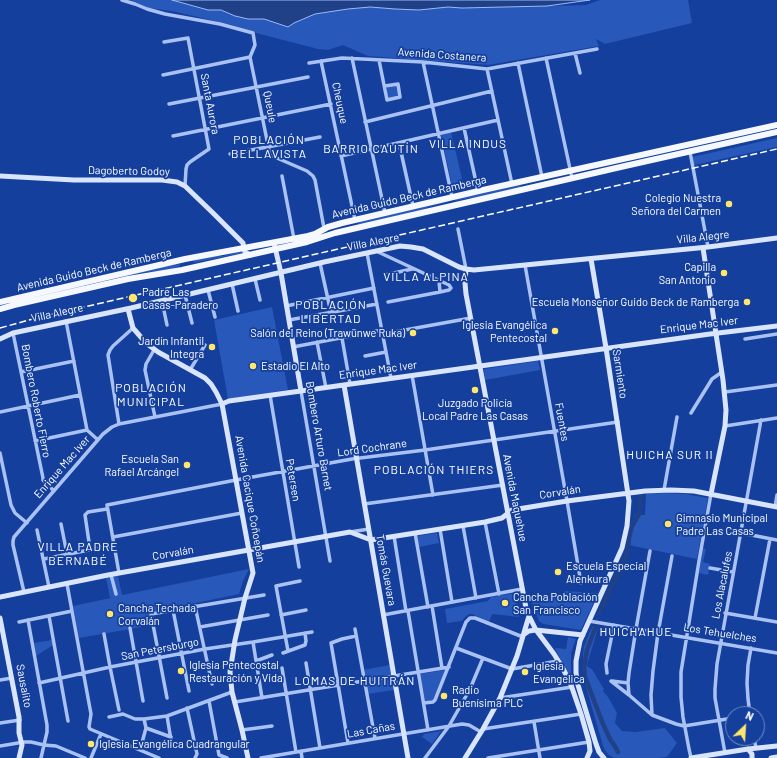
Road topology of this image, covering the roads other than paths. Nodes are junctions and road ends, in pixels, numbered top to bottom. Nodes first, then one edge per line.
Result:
1 (122, 0) edge
2 (164, 42) dead end
3 (597, 49) dead end
4 (576, 53) junction
5 (250, 57) junction
6 (352, 58) junction
7 (546, 58) junction
8 (321, 60) junction
9 (379, 60) junction
10 (423, 62) junction
11 (309, 63) dead end
12 (518, 63) junction
13 (194, 68) junction
14 (487, 69) junction
15 (580, 74) dead end
16 (163, 75) dead end
17 (308, 77) dead end
18 (385, 86) junction
19 (256, 87) junction
20 (492, 91) junction
21 (200, 98) junction
22 (169, 104) dead end
23 (331, 104) junction
24 (432, 106) junction
25 (263, 118) junction
26 (498, 120) junction
27 (365, 122) junction
28 (777, 125) edge
29 (464, 128) junction
30 (206, 130) junction
31 (777, 132) edge
32 (438, 134) junction
33 (173, 136) dead end
34 (320, 137) dead end
35 (399, 143) junction
36 (695, 143) junction
37 (682, 146) junction
38 (268, 147) junction
39 (371, 149) junction
40 (690, 152) junction
41 (230, 154) dead end
42 (342, 156) junction
43 (570, 171) junction
44 (0, 176) edge
45 (282, 176) dead end
46 (542, 177) junction
47 (572, 178) junction
48 (512, 184) junction
49 (184, 186) junction
50 (478, 191) junction
51 (452, 197) junction
52 (454, 205) junction
53 (413, 206) junction
54 (385, 213) junction
55 (355, 220) junction
56 (324, 228) junction
57 (357, 228) junction
58 (458, 230) dead end
59 (777, 238) edge
60 (294, 239) junction
61 (243, 246) junction
62 (275, 246) junction
63 (705, 247) junction
64 (376, 251) junction
65 (367, 253) junction
66 (250, 254) junction
67 (591, 258) junction
68 (185, 259) junction
69 (320, 263) junction
70 (525, 265) junction
71 (187, 269) junction
72 (413, 269) junction
73 (466, 269) junction
74 (281, 273) junction
75 (385, 275) dead end
76 (255, 279) junction
77 (439, 281) junction
78 (232, 284) junction
79 (374, 288) junction
80 (208, 290) junction
81 (440, 292) junction
82 (185, 295) junction
83 (328, 298) junction
84 (260, 300) dead end
85 (162, 301) junction
86 (0, 302) edge
87 (388, 302) dead end
88 (377, 304) junction
89 (286, 306) junction
90 (0, 309) edge
91 (128, 309) junction
92 (238, 311) dead end
93 (331, 313) junction
94 (215, 318) dead end
95 (471, 318) junction
96 (289, 320) junction
97 (66, 321) junction
98 (192, 323) dead end
99 (167, 325) dead end
100 (777, 326) edge
101 (133, 328) junction
102 (382, 332) junction
103 (14, 333) junction
104 (716, 333) junction
105 (777, 334) edge
106 (342, 338) junction
107 (0, 339) edge
108 (745, 339) dead end
109 (318, 342) junction
110 (205, 344) dead end
111 (293, 347) junction
112 (606, 348) junction
113 (154, 350) junction
114 (386, 352) junction
115 (365, 356) dead end
116 (541, 357) junction
117 (74, 362) junction
118 (480, 366) junction
119 (190, 370) junction
120 (21, 372) junction
121 (722, 372) junction
122 (412, 375) junction
123 (391, 378) junction
124 (347, 384) junction
125 (777, 384) edge
126 (326, 388) junction
127 (301, 391) junction
128 (725, 392) junction
129 (80, 395) junction
130 (270, 395) junction
131 (222, 404) junction
132 (28, 406) junction
133 (0, 412) edge
134 (691, 413) dead end
135 (154, 417) junction
136 (677, 417) dead end
137 (777, 418) edge
138 (761, 420) junction
139 (618, 422) junction
140 (119, 424) junction
141 (725, 426) junction
142 (87, 430) junction
143 (555, 431) junction
144 (98, 440) junction
145 (494, 440) junction
146 (35, 441) junction
147 (425, 450) junction
148 (0, 453) edge
149 (357, 459) junction
150 (314, 466) junction
151 (283, 472) junction
152 (236, 480) junction
153 (503, 485) junction
154 (664, 490) junction
155 (54, 491) junction
156 (628, 493) junction
157 (711, 494) junction
158 (433, 495) junction
159 (777, 495) edge
160 (567, 501) junction
161 (746, 501) junction
162 (364, 504) junction
163 (107, 507) junction
164 (776, 507) edge
165 (508, 513) junction
166 (242, 514) junction
167 (485, 522) junction
168 (27, 523) junction
169 (61, 524) dead end
170 (463, 526) junction
171 (369, 528) junction
172 (440, 529) junction
173 (37, 530) dead end
174 (350, 532) junction
175 (415, 533) junction
176 (741, 533) junction
177 (326, 536) junction
178 (394, 536) junction
179 (113, 537) junction
180 (770, 538) junction
181 (371, 540) junction
182 (777, 540) edge
183 (295, 542) junction
184 (114, 545) junction
185 (90, 549) junction
186 (249, 550) junction
187 (650, 552) dead end
188 (67, 554) junction
189 (672, 556) dead end
190 (44, 559) junction
191 (330, 561) dead end
192 (299, 567) dead end
193 (710, 568) dead end
194 (733, 572) junction
195 (119, 573) junction
196 (111, 574) junction
197 (300, 581) dead end
198 (581, 583) dead end
199 (67, 584) junction
200 (50, 587) junction
201 (522, 589) junction
202 (24, 592) junction
203 (116, 594) dead end
204 (499, 594) junction
205 (264, 595) dead end
206 (0, 597) edge
207 (246, 598) junction
208 (476, 598) junction
209 (452, 602) junction
210 (195, 606) junction
211 (430, 607) junction
212 (173, 610) junction
213 (306, 610) dead end
214 (72, 611) junction
215 (407, 611) junction
216 (725, 613) junction
217 (268, 614) dead end
218 (281, 615) junction
219 (383, 615) junction
220 (49, 616) junction
221 (529, 616) junction
222 (0, 618) edge
223 (755, 618) junction
224 (28, 620) junction
225 (240, 620) junction
226 (589, 621) junction
227 (18, 622) dead end
228 (777, 622) edge
229 (614, 625) junction
230 (200, 627) junction
231 (130, 628) dead end
232 (355, 629) dead end
233 (636, 629) junction
234 (536, 630) junction
235 (312, 632) dead end
236 (305, 633) junction
237 (658, 633) junction
238 (104, 634) dead end
239 (583, 635) junction
240 (285, 636) junction
241 (356, 636) junction
242 (523, 636) junction
243 (687, 637) junction
244 (253, 642) junction
245 (720, 643) junction
246 (233, 645) junction
247 (456, 648) junction
248 (751, 648) junction
249 (205, 649) junction
250 (288, 651) junction
251 (283, 653) dead end
252 (777, 653) edge
253 (182, 654) junction
254 (272, 655) dead end
255 (159, 658) junction
256 (483, 658) junction
257 (558, 660) junction
258 (256, 662) junction
259 (135, 663) junction
260 (306, 663) dead end
261 (110, 667) junction
262 (449, 667) junction
263 (282, 668) dead end
264 (442, 668) junction
265 (512, 669) junction
266 (83, 672) junction
267 (418, 672) junction
268 (607, 673) dead end
269 (394, 676) junction
270 (12, 678) junction
271 (60, 678) junction
272 (0, 680) edge
273 (364, 681) junction
274 (39, 683) junction
275 (628, 683) junction
276 (212, 684) dead end
277 (338, 685) junction
278 (572, 687) junction
279 (310, 690) junction
280 (189, 691) dead end
281 (232, 692) junction
282 (286, 694) junction
283 (629, 694) junction
284 (167, 698) dead end
285 (262, 698) junction
286 (500, 698) junction
287 (143, 701) dead end
288 (208, 701) junction
289 (235, 702) junction
290 (424, 703) junction
291 (749, 706) edge
292 (187, 708) junction
293 (118, 710) dead end
294 (581, 714) junction
295 (652, 715) junction
296 (167, 716) junction
297 (109, 717) dead end
298 (144, 719) junction
299 (725, 719) edge
300 (20, 720) junction
301 (719, 720) junction
302 (68, 721) dead end
303 (534, 722) junction
304 (0, 723) edge
305 (272, 726) dead end
306 (449, 726) junction
307 (684, 726) junction
308 (146, 728) junction
309 (242, 730) junction
310 (428, 730) junction
311 (482, 731) junction
312 (404, 733) junction
313 (102, 734) junction
314 (171, 737) junction
315 (375, 738) junction
316 (21, 742) junction
317 (589, 742) junction
318 (348, 743) junction
319 (44, 745) junction
320 (0, 746) edge
321 (172, 746) dead end
322 (777, 746) edge
323 (320, 748) junction
324 (756, 748) joint
325 (748, 749) junction
326 (140, 750) junction
327 (538, 750) junction
328 (301, 751) junction
329 (296, 752) junction
330 (725, 753) junction
331 (777, 757) edge
332 (19, 758) edge
333 (41, 758) edge
334 (85, 758) edge
335 (91, 758) edge
336 (159, 758) edge
337 (195, 758) edge
338 (227, 758) edge
339 (248, 758) edge
340 (261, 758) edge
341 (302, 758) edge
342 (408, 758) edge
343 (425, 758) edge
344 (465, 758) edge
345 (488, 758) edge
346 (540, 758) edge
347 (587, 758) edge
348 (604, 758) edge
349 (691, 758) edge
350 (752, 758) edge
351 (771, 758) edge

1 - 5 street
2 - 13 street, Santa Aurora
3 - 4 street, Avenida Costanera
4 - 7 street, Avenida Costanera
4 - 15 street
5 - 13 street
5 - 19 street, Queule
6 - 8 street, Avenida Costanera
6 - 9 street, Avenida Costanera
6 - 27 street
7 - 12 street, Avenida Costanera
7 - 43 street
8 - 11 street, Avenida Costanera
8 - 23 street, Cheuque
9 - 10 street, Avenida Costanera
9 - 18 street
10 - 14 street, Avenida Costanera
10 - 24 street
12 - 14 street, Avenida Costanera
12 - 46 street
13 - 16 street
13 - 21 street, Santa Aurora
14 - 20 street
17 - 19 street
18 - 18 street
19 - 21 street
19 - 25 street, Queule
20 - 24 street
20 - 26 street
21 - 22 street
21 - 30 street, Santa Aurora
23 - 25 street
23 - 42 street, Cheuque
24 - 27 street
24 - 32 street
25 - 30 street
25 - 38 street, Queule
26 - 29 street
26 - 48 street
27 - 39 street
28 - 36 main road, Avenida Guido Beck de Ramberga
29 - 32 street
29 - 50 street
30 - 33 street
30 - 49 street, Santa Aurora
31 - 40 main road, Avenida Guido Beck de Ramberga
32 - 35 street
32 - 51 street
34 - 38 street
35 - 39 street
35 - 53 street
36 - 37 main road, Avenida Guido Beck de Ramberga
36 - 40 main road
37 - 40 main road
37 - 43 main road, Avenida Guido Beck de Ramberga
38 - 41 street
38 - 56 street
39 - 42 street
39 - 54 street
40 - 47 main road, Avenida Guido Beck de Ramberga
40 - 63 street
42 - 55 street, Cheuque
43 - 46 main road, Avenida Guido Beck de Ramberga
43 - 47 street
44 - 49 main road, Dagoberto Godoy
45 - 60 street
46 - 48 main road, Avenida Guido Beck de Ramberga
47 - 52 main road, Avenida Guido Beck de Ramberga
48 - 50 main road, Avenida Guido Beck de Ramberga
49 - 61 main road, Dagoberto Godoy
50 - 51 main road, Avenida Guido Beck de Ramberga
51 - 52 main road
51 - 53 main road, Avenida Guido Beck de Ramberga
52 - 57 main road, Avenida Guido Beck de Ramberga
53 - 54 main road, Avenida Guido Beck de Ramberga
54 - 55 main road, Avenida Guido Beck de Ramberga
55 - 56 main road, Avenida Guido Beck de Ramberga
55 - 57 main road
56 - 60 main road, Avenida Guido Beck de Ramberga
57 - 62 main road, Avenida Guido Beck de Ramberga
58 - 73 street, Avenida Maquehue
59 - 63 main road, Villa Alegre
60 - 62 main road, Avenida Guido Beck de Ramberga
61 - 62 main road, Avenida Guido Beck de Ramberga
61 - 66 main road, Dagoberto Godoy
61 - 68 main road, Avenida Guido Beck de Ramberga
62 - 66 main road, Avenida Guido Beck de Ramberga
62 - 74 main road, Bombero Arturo Barnet
63 - 67 main road, Villa Alegre
63 - 104 main road
64 - 65 main road, Villa Alegre
64 - 72 street
64 - 73 main road, Villa Alegre
65 - 69 main road, Villa Alegre
65 - 79 street
66 - 71 main road, Avenida Guido Beck de Ramberga
67 - 70 main road, Villa Alegre
67 - 112 main road, Sarmiento
68 - 71 main road
68 - 86 main road, Avenida Guido Beck de Ramberga
69 - 74 main road, Villa Alegre
69 - 83 street
70 - 73 main road, Villa Alegre
70 - 116 street, Fuentes
71 - 90 main road, Avenida Guido Beck de Ramberga
72 - 75 street
72 - 77 street
73 - 95 main road, Avenida Maquehue
74 - 76 main road, Villa Alegre
74 - 89 main road, Bombero Arturo Barnet
76 - 78 main road, Villa Alegre
76 - 84 street
77 - 81 street
77 - 81 street
78 - 80 main road, Villa Alegre
78 - 92 street
79 - 83 street
79 - 88 street
80 - 82 main road, Villa Alegre
80 - 94 street
81 - 87 street
82 - 85 main road, Villa Alegre
82 - 98 street
83 - 89 street
83 - 93 street
85 - 91 main road, Villa Alegre
85 - 99 street
88 - 93 street
88 - 102 street
89 - 96 main road, Bombero Arturo Barnet
91 - 97 main road, Villa Alegre
91 - 101 main road, Avenida Cacique Coñoepán
93 - 96 street
95 - 102 street
95 - 118 main road, Avenida Maquehue
96 - 111 main road, Bombero Arturo Barnet
97 - 103 main road, Villa Alegre
97 - 117 street
100 - 104 main road, Enrique Mac Iver
101 - 113 main road, Avenida Cacique Coñoepán
101 - 140 street
102 - 106 street
102 - 114 street
103 - 107 main road, Villa Alegre
103 - 120 street, Bombero Roberto Fierro
104 - 112 main road, Enrique Mac Iver
104 - 121 main road
105 - 108 street, Enrique Mac Iver
106 - 109 street
106 - 124 street
109 - 111 street
109 - 126 street
110 - 119 street
111 - 127 main road, Bombero Arturo Barnet
112 - 116 main road, Enrique Mac Iver
112 - 139 main road, Sarmiento
113 - 119 main road, Avenida Cacique Coñoepán
113 - 135 street
114 - 115 street
114 - 123 street
116 - 118 main road, Enrique Mac Iver
116 - 143 street, Fuentes
117 - 120 street
117 - 129 street
118 - 122 main road, Enrique Mac Iver
118 - 145 main road, Avenida Maquehue
119 - 131 main road, Avenida Cacique Coñoepán
120 - 132 street, Bombero Roberto Fierro
121 - 128 main road
121 - 134 street
122 - 123 main road, Enrique Mac Iver
122 - 147 street
123 - 124 main road, Enrique Mac Iver
124 - 126 main road, Enrique Mac Iver
124 - 149 main road, Tomás Guevara
125 - 128 street
126 - 127 main road, Enrique Mac Iver
127 - 130 main road, Enrique Mac Iver
127 - 150 street, Bombero Arturo Barnet
128 - 141 main road
129 - 132 street
129 - 142 street
130 - 131 main road, Enrique Mac Iver
130 - 151 street, Petersen
131 - 135 street, Enrique Mac Iver
131 - 152 main road, Avenida Cacique Coñoepán
132 - 133 street
132 - 146 street, Bombero Roberto Fierro
135 - 140 street, Enrique Mac Iver
136 - 154 street
137 - 138 street
138 - 141 street
138 - 161 street, Los Alacalufes
139 - 143 street, Lord Cochrane
139 - 156 main road, Sarmiento
140 - 144 street, Enrique Mac Iver
141 - 157 main road
142 - 144 street
142 - 146 street
143 - 145 street, Lord Cochrane
143 - 160 street, Fuentes
144 - 155 street, Enrique Mac Iver
145 - 147 street, Lord Cochrane
145 - 153 main road, Avenida Maquehue
146 - 155 street, Bombero Roberto Fierro
147 - 149 street, Lord Cochrane
147 - 158 street
148 - 168 street
149 - 150 street, Lord Cochrane
149 - 162 main road, Tomás Guevara
150 - 151 street, Lord Cochrane
150 - 177 street, Bombero Arturo Barnet
151 - 152 street, Lord Cochrane
151 - 183 street, Petersen
152 - 163 street, Lord Cochrane
152 - 166 main road, Avenida Cacique Coñoepán
153 - 158 street
153 - 165 main road, Avenida Maquehue
154 - 156 main road, Corvalán
154 - 157 main road, Corvalán
155 - 168 street, Enrique Mac Iver
156 - 160 main road, Corvalán
156 - 226 main road, Sarmiento
157 - 161 main road, Corvalán
157 - 243 street
158 - 162 street
159 - 164 street
160 - 165 main road, Corvalán
160 - 198 street, Fuentes
161 - 164 main road, Corvalán
161 - 176 street, Los Alacalufes
162 - 171 main road, Tomás Guevara
163 - 179 street
163 - 185 street, Lord Cochrane
165 - 167 main road, Corvalán
165 - 201 main road, Avenida Maquehue
166 - 179 street
166 - 186 main road, Avenida Cacique Coñoepán
167 - 170 main road, Corvalán
167 - 204 street
168 - 202 street, Enrique Mac Iver
169 - 188 street
170 - 172 main road, Corvalán
170 - 208 street
171 - 174 street, Corvalán
171 - 181 main road, Tomás Guevara
172 - 175 main road, Corvalán
172 - 209 street
173 - 190 street
174 - 177 main road, Corvalán
174 - 181 main road
175 - 178 main road, Corvalán
175 - 211 street
176 - 180 street
176 - 194 street, Los Alacalufes
177 - 183 main road, Corvalán
177 - 191 street, Bombero Arturo Barnet
178 - 181 main road, Corvalán
178 - 215 street
179 - 184 street
180 - 182 street
180 - 223 street
181 - 219 main road, Tomás Guevara
183 - 186 main road, Corvalán
183 - 192 street, Petersen
184 - 185 street
184 - 195 street
185 - 188 street
186 - 195 main road, Corvalán
186 - 207 main road, Avenida Cacique Coñoepán
187 - 233 street
188 - 190 street
189 - 237 street
190 - 200 street
193 - 194 street
194 - 216 street, Los Alacalufes
195 - 196 main road, Corvalán
196 - 199 main road, Corvalán
196 - 203 street
197 - 218 street
199 - 200 main road, Corvalán
199 - 214 street
200 - 202 main road, Corvalán
201 - 204 street
201 - 221 main road, Avenida Maquehue
202 - 206 main road, Corvalán
204 - 208 street
205 - 207 street
207 - 210 street
207 - 225 main road, Avenida Cacique Coñoepán
208 - 209 street
209 - 211 street
210 - 212 street
210 - 230 street
211 - 215 street
211 - 264 street
212 - 253 street
212 - 255 street
213 - 218 street
214 - 220 street
214 - 266 street
215 - 219 street
215 - 267 street
216 - 223 street
216 - 245 street, Los Alacalufes
217 - 225 street
218 - 240 street
219 - 269 main road, Tomás Guevara
220 - 224 street
220 - 271 street
221 - 234 main road, Avenida Maquehue
221 - 242 main road
222 - 270 main road, Sausalito
223 - 228 street
224 - 227 street
224 - 274 street
225 - 230 street
225 - 246 main road, Avenida Cacique Coñoepán
226 - 229 street, Los Tehuelches
226 - 239 main road, Sarmiento
229 - 233 street, Los Tehuelches
229 - 268 street
230 - 249 street
231 - 259 street
232 - 241 street
233 - 237 street, Los Tehuelches
233 - 275 street
234 - 239 main road
234 - 242 main road
234 - 257 main road, Avenida Maquehue
235 - 236 street, San Petersburgo
236 - 240 street, San Petersburgo
236 - 250 street
237 - 243 street, Los Tehuelches
237 - 295 street
238 - 261 street
239 - 348 main road, Sarmiento
240 - 244 street, San Petersburgo
240 - 250 street
241 - 273 street
241 - 277 street
242 - 247 street
242 - 265 main road
243 - 245 street, Los Tehuelches
243 - 307 street
244 - 246 street, San Petersburgo
244 - 258 street
245 - 248 street, Los Tehuelches
245 - 301 street, Los Alacalufes
246 - 249 street, San Petersburgo
246 - 281 main road, Avenida Cacique Coñoepán
247 - 256 street
247 - 262 street
248 - 252 street, Los Tehuelches
248 - 291 street
249 - 253 street, San Petersburgo
249 - 276 street
250 - 251 street
253 - 255 street, San Petersburgo
253 - 280 street
254 - 258 street
255 - 259 street, San Petersburgo
255 - 284 street
256 - 265 street
256 - 306 street
257 - 265 street
257 - 278 main road, Avenida Maquehue
258 - 285 street
259 - 261 street, San Petersburgo
259 - 287 street
260 - 279 street
261 - 266 street, San Petersburgo
261 - 293 street
262 - 264 street
262 - 290 street
263 - 282 street
264 - 267 street
265 - 286 main road
266 - 271 street, San Petersburgo
266 - 313 street
267 - 269 street
267 - 290 street
269 - 273 street
269 - 312 main road, Tomás Guevara
270 - 272 street
270 - 300 main road, Sausalito
271 - 274 street, San Petersburgo
271 - 302 street
273 - 277 street
273 - 315 street
274 - 319 street
275 - 283 street
275 - 283 street
277 - 279 street
277 - 318 street
278 - 286 street
278 - 294 main road, Avenida Maquehue
279 - 282 street
279 - 323 street
281 - 288 street
281 - 289 main road, Avenida Cacique Coñoepán
282 - 285 street
282 - 329 street
283 - 295 street
285 - 289 street
286 - 311 main road
288 - 292 street
288 - 338 street
289 - 309 main road, Avenida Cacique Coñoepán
290 - 310 street
292 - 296 street
292 - 337 street
294 - 303 street
294 - 317 main road, Avenida Maquehue
295 - 307 street
296 - 298 street
296 - 314 street
297 - 298 street
298 - 308 street
299 - 301 street
300 - 304 street
300 - 316 main road, Sausalito
301 - 307 street
301 - 330 street, Los Alacalufes
303 - 311 street
303 - 327 street
305 - 309 street
306 - 310 street, Las Cañas
306 - 311 street, Las Cañas
306 - 343 street
307 - 349 street
308 - 314 street
308 - 326 street
309 - 339 main road, Avenida Cacique Coñoepán
310 - 312 street, Las Cañas
311 - 344 main road
312 - 315 street, Las Cañas
312 - 342 main road, Tomás Guevara
313 - 326 street
313 - 335 street
314 - 321 street
315 - 318 street, Las Cañas
316 - 319 street
316 - 320 street
316 - 332 main road, Sausalito
317 - 327 street
317 - 347 main road
318 - 323 street, Las Cañas
319 - 333 street
319 - 334 street
322 - 324 main road
323 - 328 street, Las Cañas
324 - 325 main road
325 - 330 main road
325 - 350 main road
326 - 336 street
327 - 345 street
327 - 346 street
328 - 329 street, Las Cañas
328 - 341 street
329 - 340 street, Las Cañas
330 - 349 main road
331 - 351 main road

